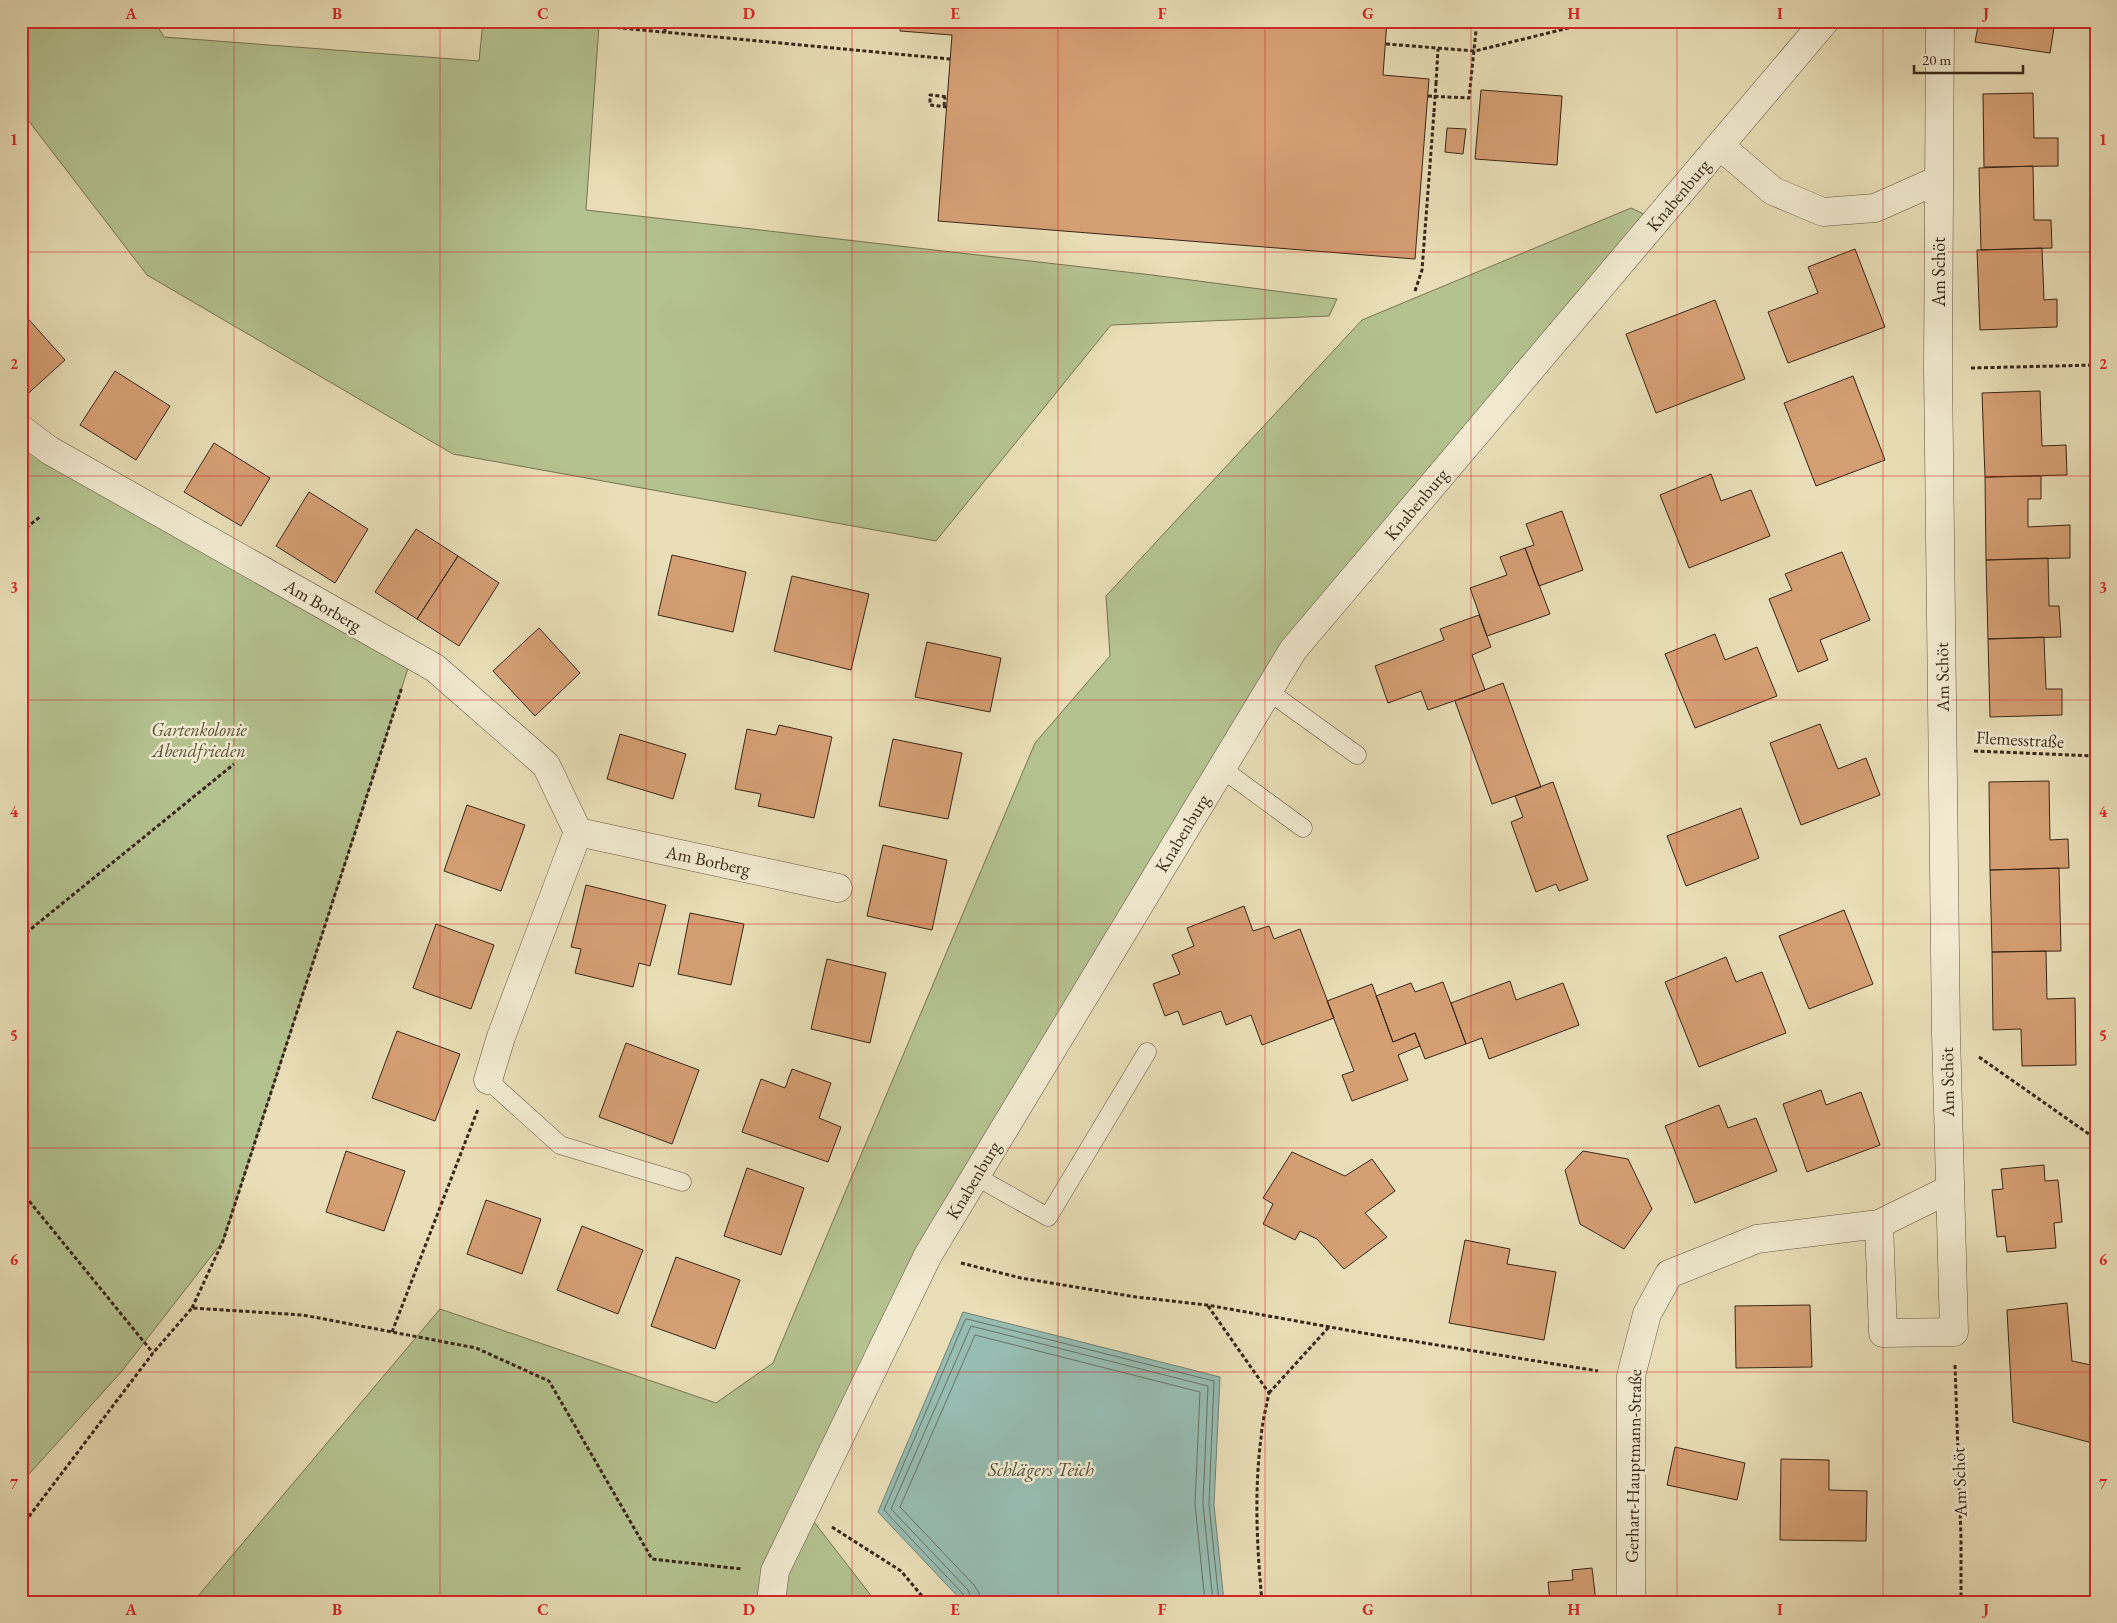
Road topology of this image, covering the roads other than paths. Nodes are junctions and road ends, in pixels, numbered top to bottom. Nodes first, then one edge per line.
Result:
1 (1826, 21) edge
2 (1940, 21) edge
3 (1720, 146) junction
4 (1938, 180) junction
5 (21, 429) edge
6 (1268, 691) junction
7 (1357, 755) dead end
8 (1221, 768) junction
9 (1302, 828) dead end
10 (578, 832) junction
11 (838, 888) dead end
12 (1147, 1052) dead end
13 (488, 1080) joint
14 (975, 1176) junction
15 (682, 1182) dead end
16 (1950, 1189) junction
17 (1879, 1224) junction
18 (771, 1602) edge
19 (1631, 1602) edge

1 - 3 street, Knabenburg
2 - 4 street, Am Schöt
3 - 4 street, Knabenburg
3 - 6 street, Knabenburg
4 - 16 street, Am Schöt
5 - 10 street, Am Borberg
6 - 7 lane
6 - 8 street, Knabenburg
8 - 9 lane
8 - 14 street, Knabenburg
10 - 11 street, Am Borberg
10 - 13 street
12 - 14 lane
13 - 15 lane
14 - 18 street, Knabenburg
16 - 17 street, Gerhart-Hauptmann-Straße
16 - 17 street, Am Schöt
17 - 19 street, Gerhart-Hauptmann-Straße

